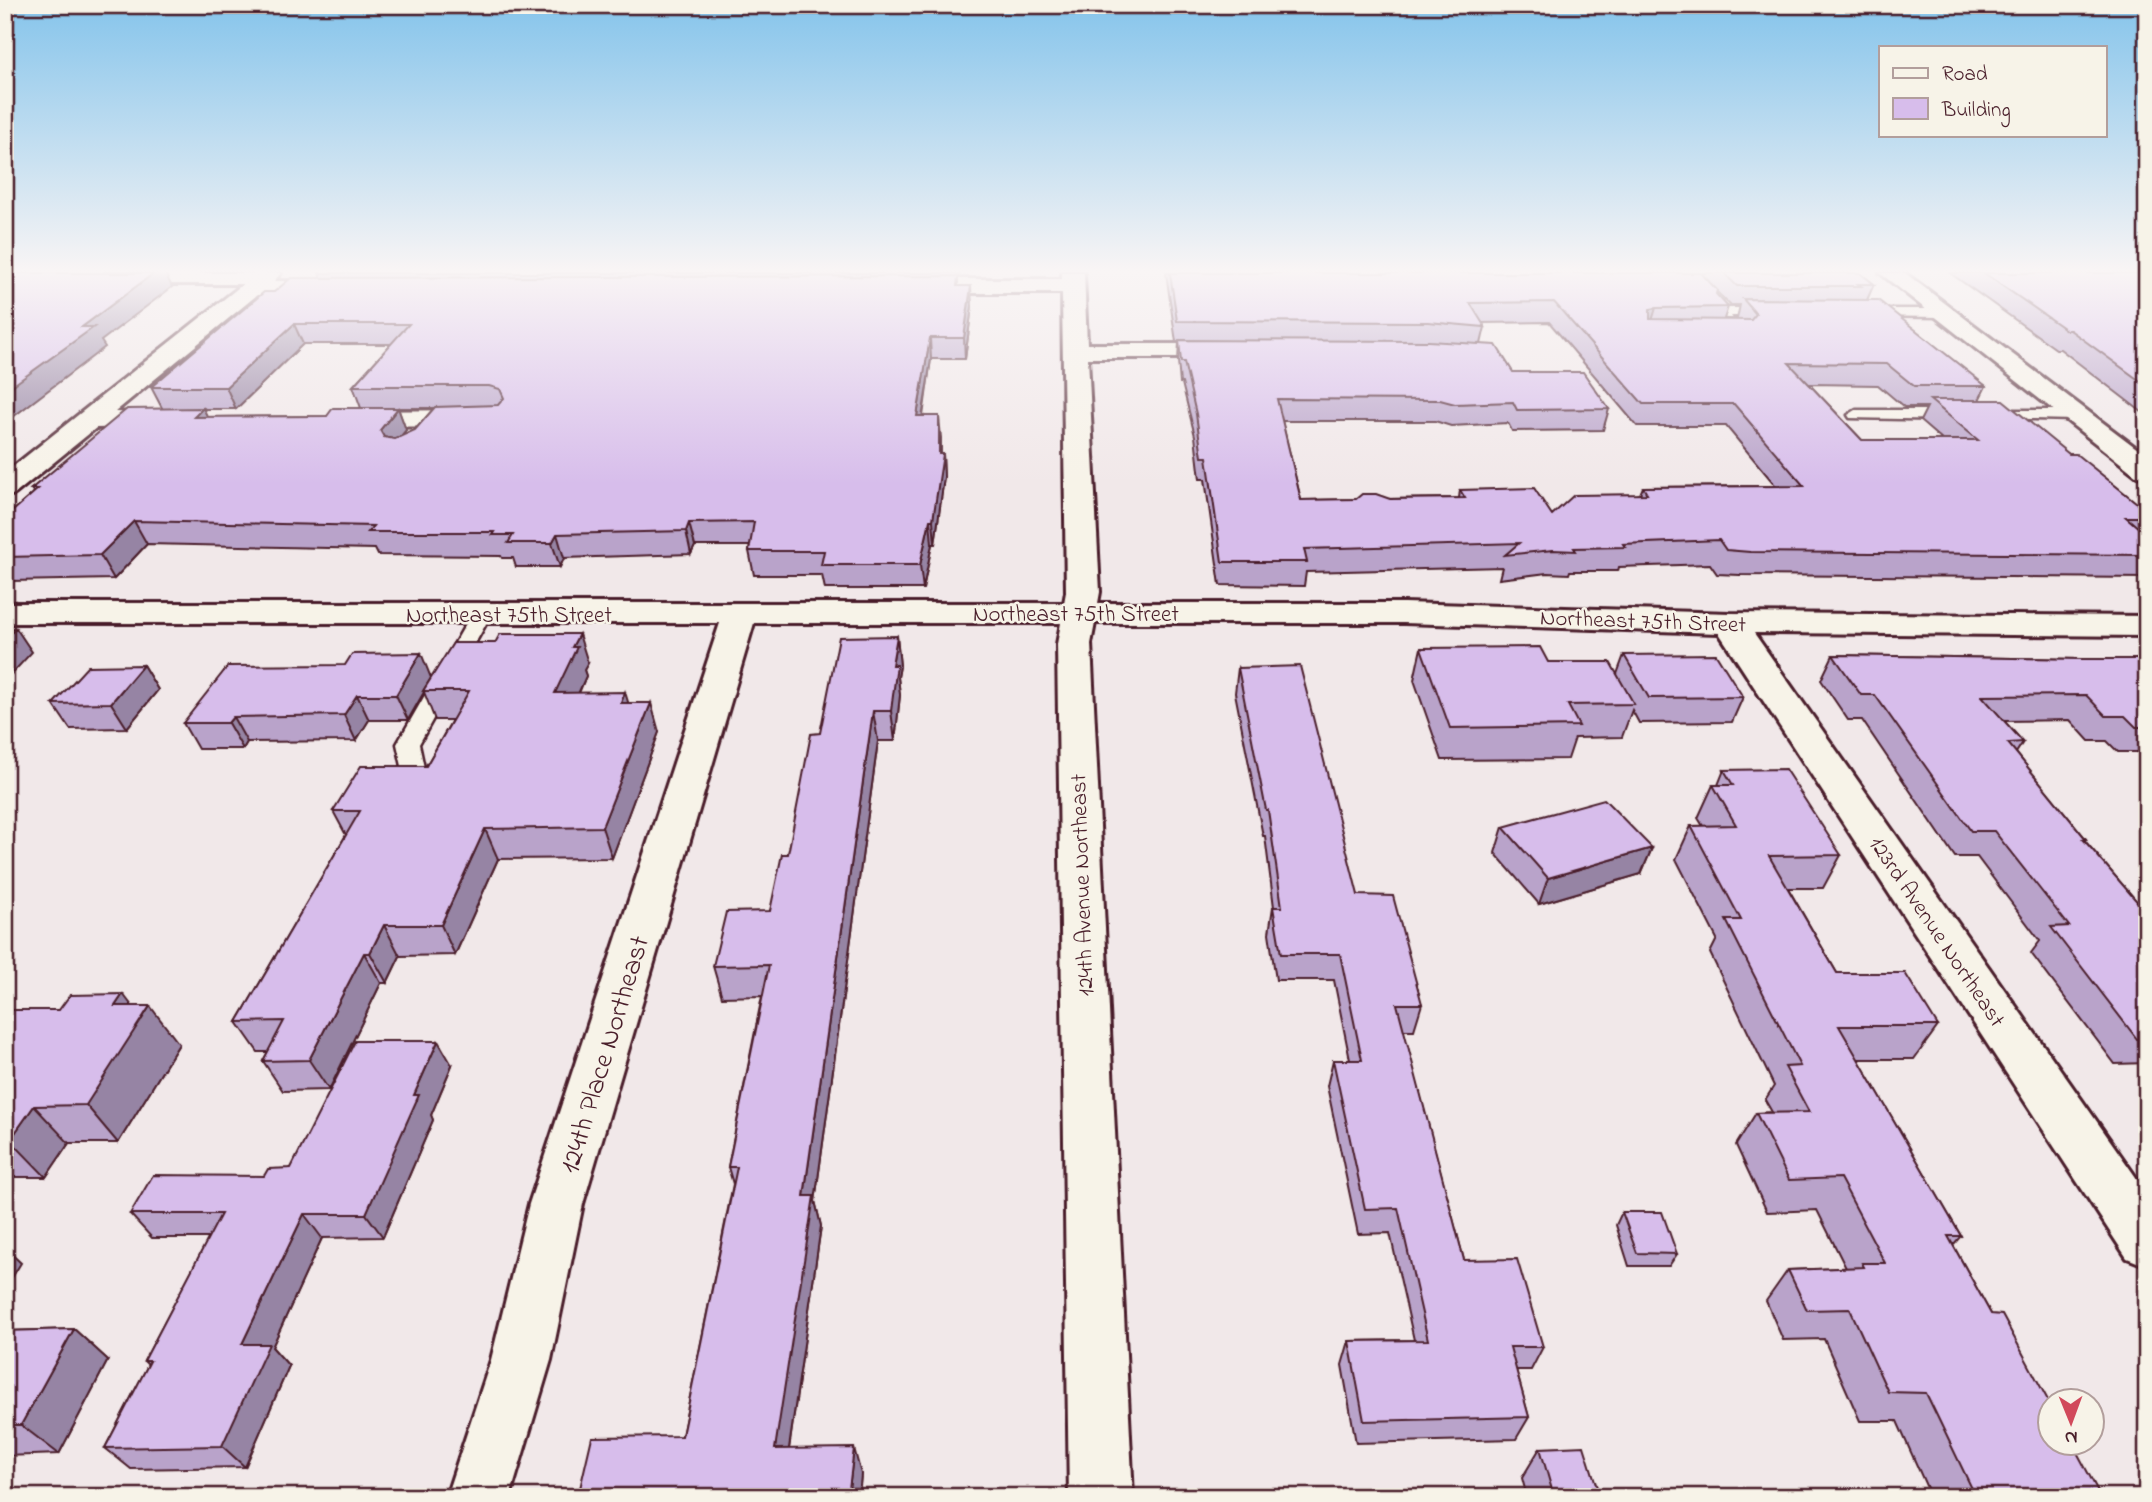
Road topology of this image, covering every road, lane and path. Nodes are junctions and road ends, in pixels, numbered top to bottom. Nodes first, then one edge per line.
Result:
1 (183, 343) edge
2 (1075, 343) edge
3 (1982, 343) edge
4 (1075, 351) junction
5 (1248, 351) edge
6 (1856, 415) dead end
7 (2075, 415) junction
8 (495, 418) edge
9 (323, 419) edge
10 (433, 419) junction
11 (89, 420) junction
12 (185, 420) edge
13 (411, 443) edge
14 (2147, 470) edge
15 (5, 488) edge
16 (1080, 612) junction
17 (5, 613) edge
18 (482, 614) junction
19 (740, 614) junction
20 (1730, 623) junction
21 (2147, 626) edge
22 (415, 782) edge
23 (2147, 1240) edge
24 (478, 1497) edge
25 (1101, 1497) edge

1 - 11 street
2 - 4 street, 124th Avenue Northeast
3 - 7 street
4 - 5 street
4 - 16 street, 124th Avenue Northeast
6 - 7 lane
7 - 14 street
8 - 10 street
9 - 10 street
10 - 13 street
11 - 12 street
11 - 15 street
16 - 19 street, Northeast 75th Street
16 - 20 street, Northeast 75th Street
16 - 25 street, 124th Avenue Northeast
17 - 18 street, Northeast 75th Street
18 - 19 street, Northeast 75th Street
18 - 22 lane
19 - 24 street, 124th Place Northeast
20 - 21 street, Northeast 75th Street
20 - 23 street, 123rd Avenue Northeast

